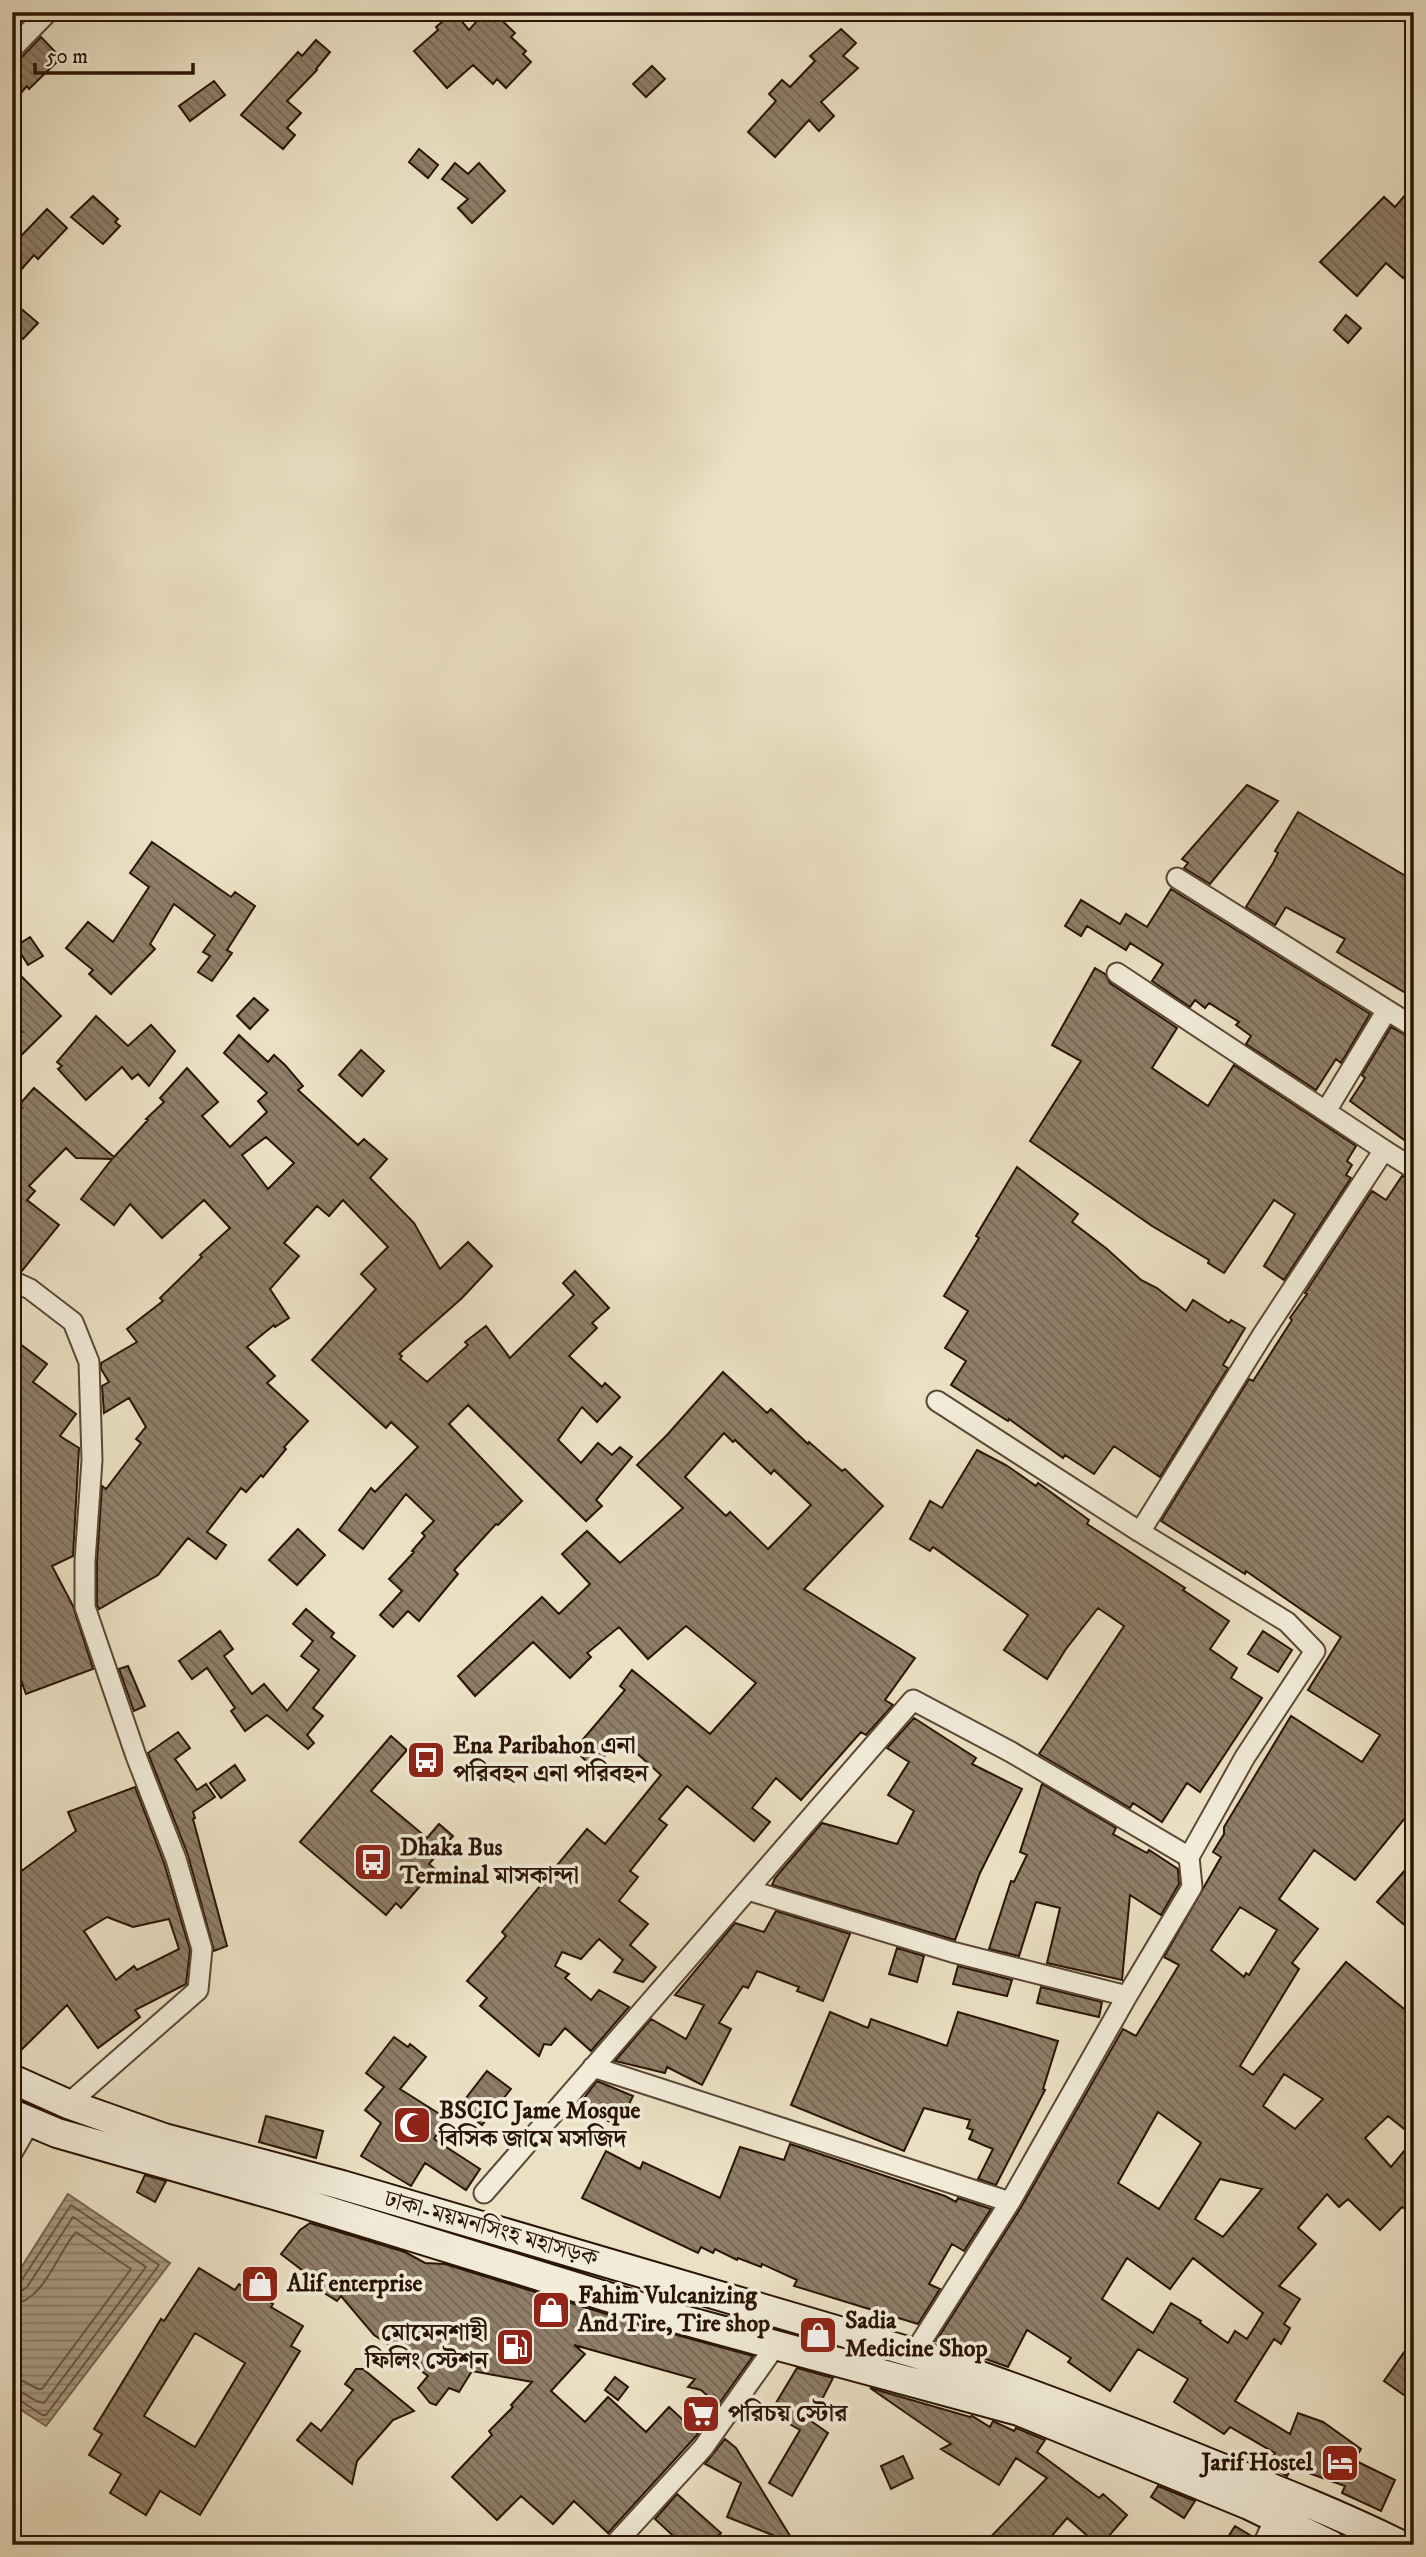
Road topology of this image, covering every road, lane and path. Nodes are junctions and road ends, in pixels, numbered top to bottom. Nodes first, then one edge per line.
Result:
1 (48, 12) edge
2 (12, 49) edge
3 (1177, 878) dead end
4 (1117, 973) dead end
5 (1387, 1010) junction
6 (1414, 1027) edge
7 (1326, 1111) junction
8 (1384, 1150) junction
9 (1414, 1169) edge
10 (12, 1281) edge
11 (937, 1401) dead end
12 (1140, 1532) junction
13 (1189, 1857) junction
14 (748, 1890) junction
15 (1127, 1996) junction
16 (593, 2067) junction
17 (12, 2079) edge
18 (68, 2104) junction
19 (21, 2118) edge
20 (12, 2153) edge
21 (484, 2193) dead end
22 (1010, 2202) junction
23 (776, 2346) junction
24 (914, 2353) junction
25 (1275, 2518) junction
26 (614, 2545) edge
27 (1263, 2545) edge
28 (1331, 2545) edge
29 (1401, 2545) edge

1 - 2 street
3 - 5 street
4 - 7 street
5 - 6 street
5 - 7 street
7 - 8 street
8 - 9 street
8 - 12 street
10 - 18 street
11 - 12 street
12 - 13 street
13 - 14 street
13 - 15 street
14 - 15 street
14 - 16 street
15 - 22 street
16 - 21 street
16 - 22 street
17 - 18 main road, ঢাকা-ময়মনসিংহ মহাসড়ক
18 - 24 main road, ঢাকা-ময়মনসিংহ মহাসড়ক
19 - 20 street
19 - 23 main road, ঢাকা-ময়মনসিংহ মহাসড়ক
22 - 24 street
23 - 25 main road, ঢাকা-ময়মনসিংহ মহাসড়ক
23 - 26 street
24 - 29 main road, ঢাকা-ময়মনসিংহ মহাসড়ক
25 - 27 street
25 - 28 main road, ঢাকা-ময়মনসিংহ মহাসড়ক

